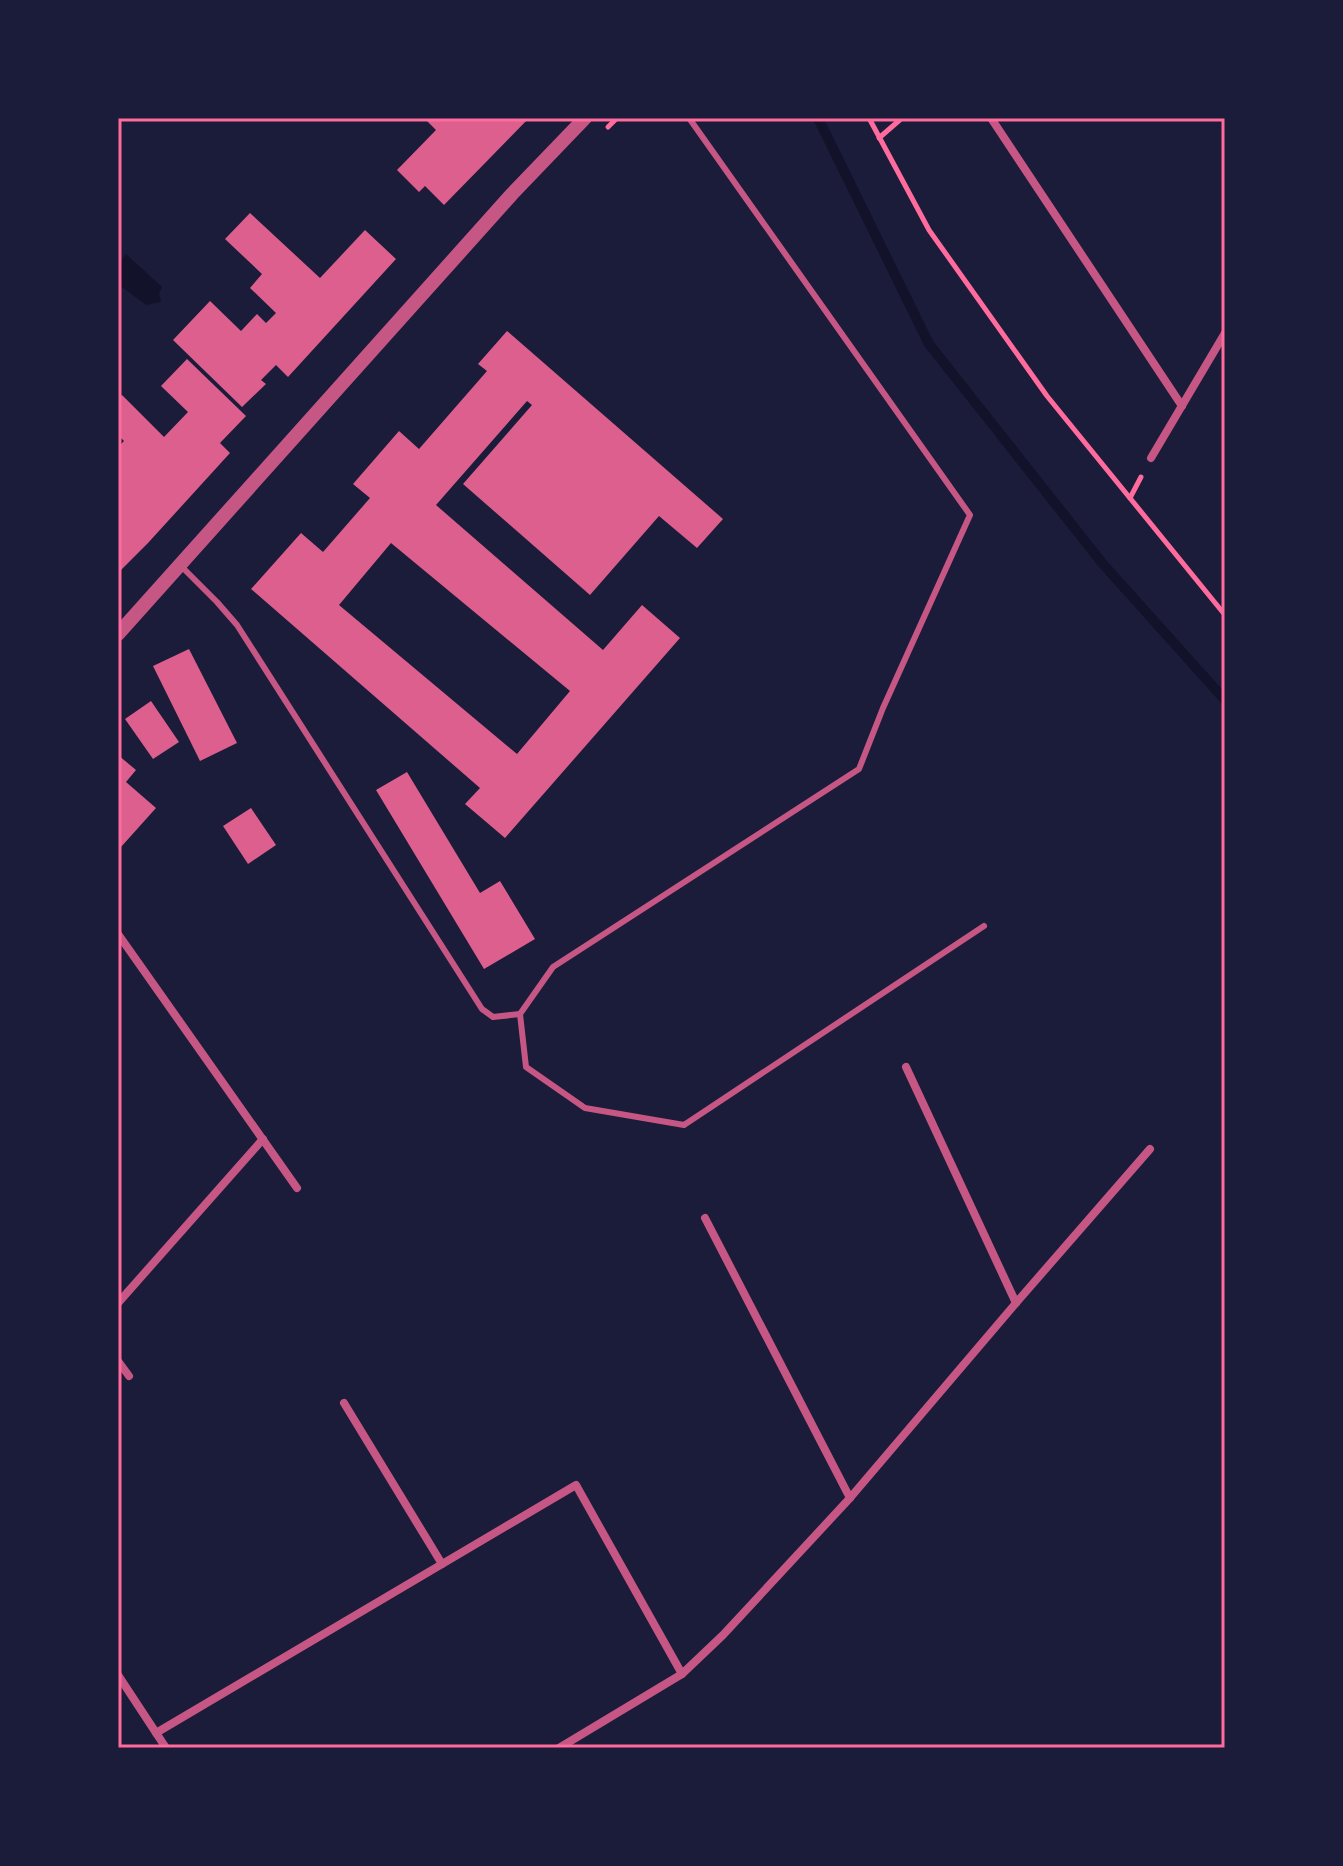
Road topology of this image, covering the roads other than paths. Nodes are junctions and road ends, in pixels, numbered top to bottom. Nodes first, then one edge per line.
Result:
1 (585, 118) edge
2 (689, 118) edge
3 (991, 118) edge
4 (1225, 333) edge
5 (1182, 406) junction
6 (1151, 458) dead end
7 (180, 565) junction
8 (118, 634) edge
9 (984, 926) dead end
10 (118, 934) edge
11 (520, 1014) junction
12 (906, 1067) dead end
13 (263, 1139) junction
14 (1150, 1149) dead end
15 (297, 1188) dead end
16 (705, 1218) dead end
17 (118, 1303) edge
18 (1016, 1303) junction
19 (118, 1361) edge
20 (129, 1376) dead end
21 (344, 1403) dead end
22 (850, 1498) junction
23 (442, 1564) junction
24 (682, 1674) junction
25 (118, 1675) edge
26 (156, 1733) junction
27 (166, 1748) edge
28 (559, 1748) edge

1 - 7 street
2 - 11 lane
3 - 5 street
4 - 5 street
5 - 6 street
7 - 8 street
7 - 11 lane
9 - 11 lane
10 - 13 street
12 - 18 street
13 - 15 street
13 - 17 street
14 - 18 street
16 - 22 street
18 - 22 street
19 - 20 street
21 - 23 street
22 - 24 street
23 - 24 street
23 - 26 street
24 - 28 street
25 - 26 street
26 - 27 street

